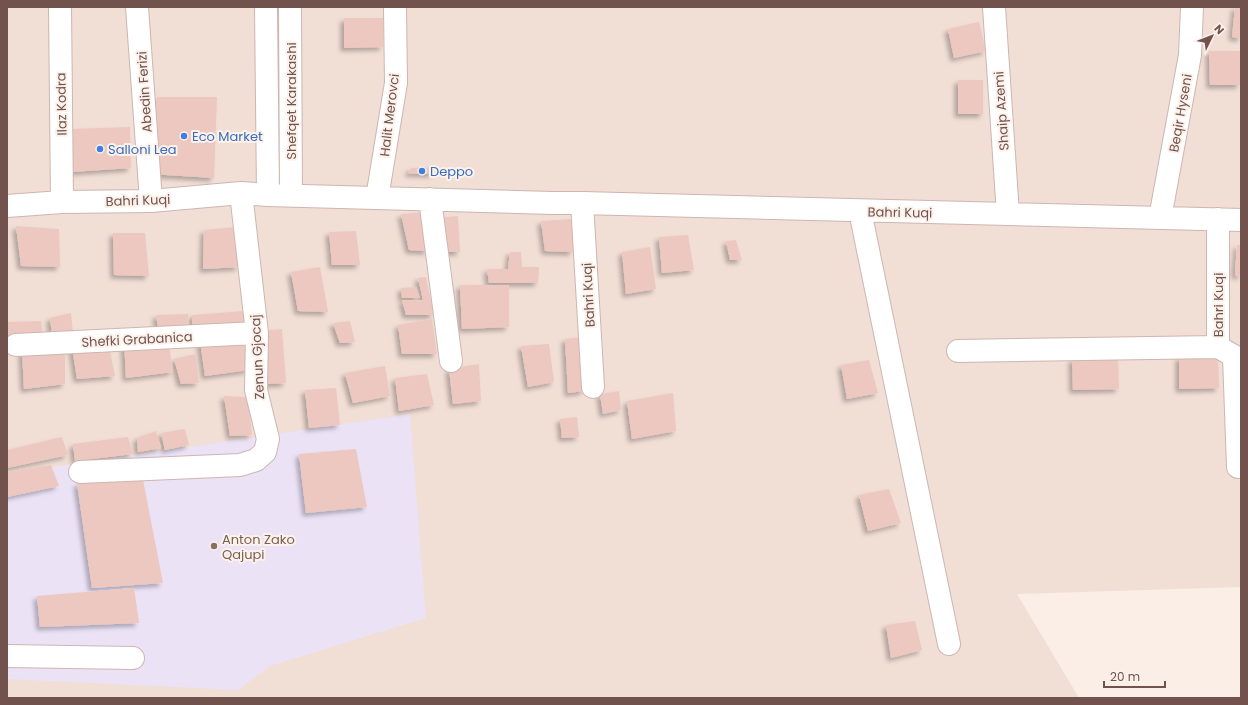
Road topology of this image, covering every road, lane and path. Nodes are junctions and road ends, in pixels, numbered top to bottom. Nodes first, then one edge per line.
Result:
1 (60, 7) edge
2 (137, 7) edge
3 (266, 7) edge
4 (290, 7) edge
5 (395, 7) edge
6 (994, 7) edge
7 (1192, 7) edge
8 (241, 193) junction
9 (268, 195) junction
10 (291, 195) junction
11 (377, 198) junction
12 (430, 199) junction
13 (152, 201) junction
14 (62, 202) junction
15 (582, 202) junction
16 (7, 206) edge
17 (860, 211) junction
18 (1008, 214) junction
19 (1160, 218) junction
20 (1218, 219) junction
21 (1241, 220) edge
22 (257, 333) junction
23 (16, 345) dead end
24 (1218, 347) junction
25 (958, 351) dead end
26 (451, 361) dead end
27 (593, 387) dead end
28 (1238, 467) dead end
29 (80, 472) dead end
30 (949, 644) dead end
31 (7, 656) edge
32 (133, 658) dead end

1 - 14 street, Ilaz Kodra
2 - 13 street, Abedin Ferizi
3 - 9 street
4 - 10 street, Shefqet Karakashi
5 - 11 street, Halit Merovci
6 - 18 street, Shaip Azemi
7 - 19 street, Beqir Hyseni
8 - 9 street, Bahri Kuqi
8 - 13 street, Bahri Kuqi
8 - 22 street, Zenun Gjocaj
9 - 10 street, Bahri Kuqi
10 - 11 street, Bahri Kuqi
11 - 12 street, Bahri Kuqi
12 - 15 street, Bahri Kuqi
12 - 26 street
13 - 14 street, Bahri Kuqi
14 - 16 street, Bahri Kuqi
15 - 17 street, Bahri Kuqi
15 - 27 street, Bahri Kuqi
17 - 18 street, Bahri Kuqi
17 - 30 street
18 - 19 street, Bahri Kuqi
19 - 20 street, Bahri Kuqi
20 - 21 street, Bahri Kuqi
20 - 24 street, Bahri Kuqi
22 - 23 street, Shefki Grabanica
22 - 29 street, Zenun Gjocaj
24 - 25 street, Bahri Kuqi
24 - 28 street
31 - 32 street

